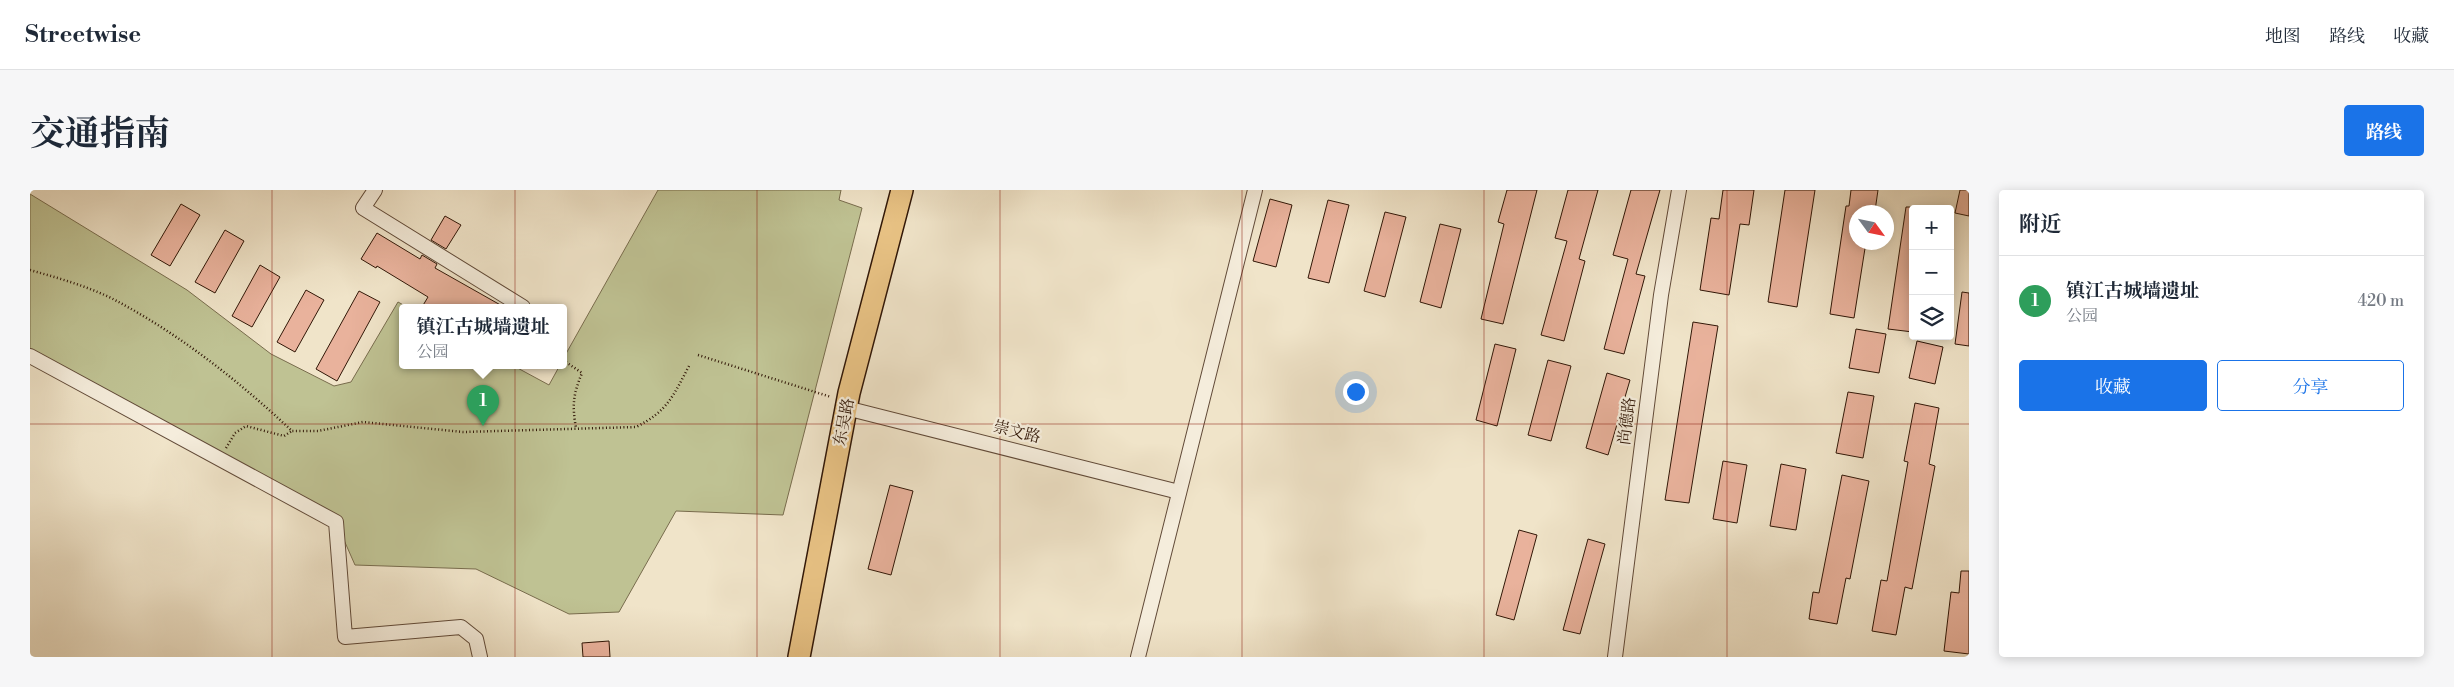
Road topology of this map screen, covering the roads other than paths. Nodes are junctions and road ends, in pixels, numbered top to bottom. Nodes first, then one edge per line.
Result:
1 (375, 190) edge
2 (902, 190) edge
3 (914, 190) edge
4 (1255, 190) edge
5 (1679, 190) edge
6 (518, 304) edge
7 (30, 356) edge
8 (853, 409) junction
9 (1179, 492) junction
10 (480, 657) edge
11 (799, 657) edge
12 (812, 657) edge
13 (1138, 657) edge
14 (1615, 657) edge

1 - 6 street
2 - 8 main road, 东吴路
3 - 8 main road, 东吴路
4 - 9 street
5 - 14 street, 尚德路
7 - 10 street
8 - 9 street, 崇文路
8 - 11 main road, 东吴路
8 - 12 main road, 东吴路
9 - 13 street

